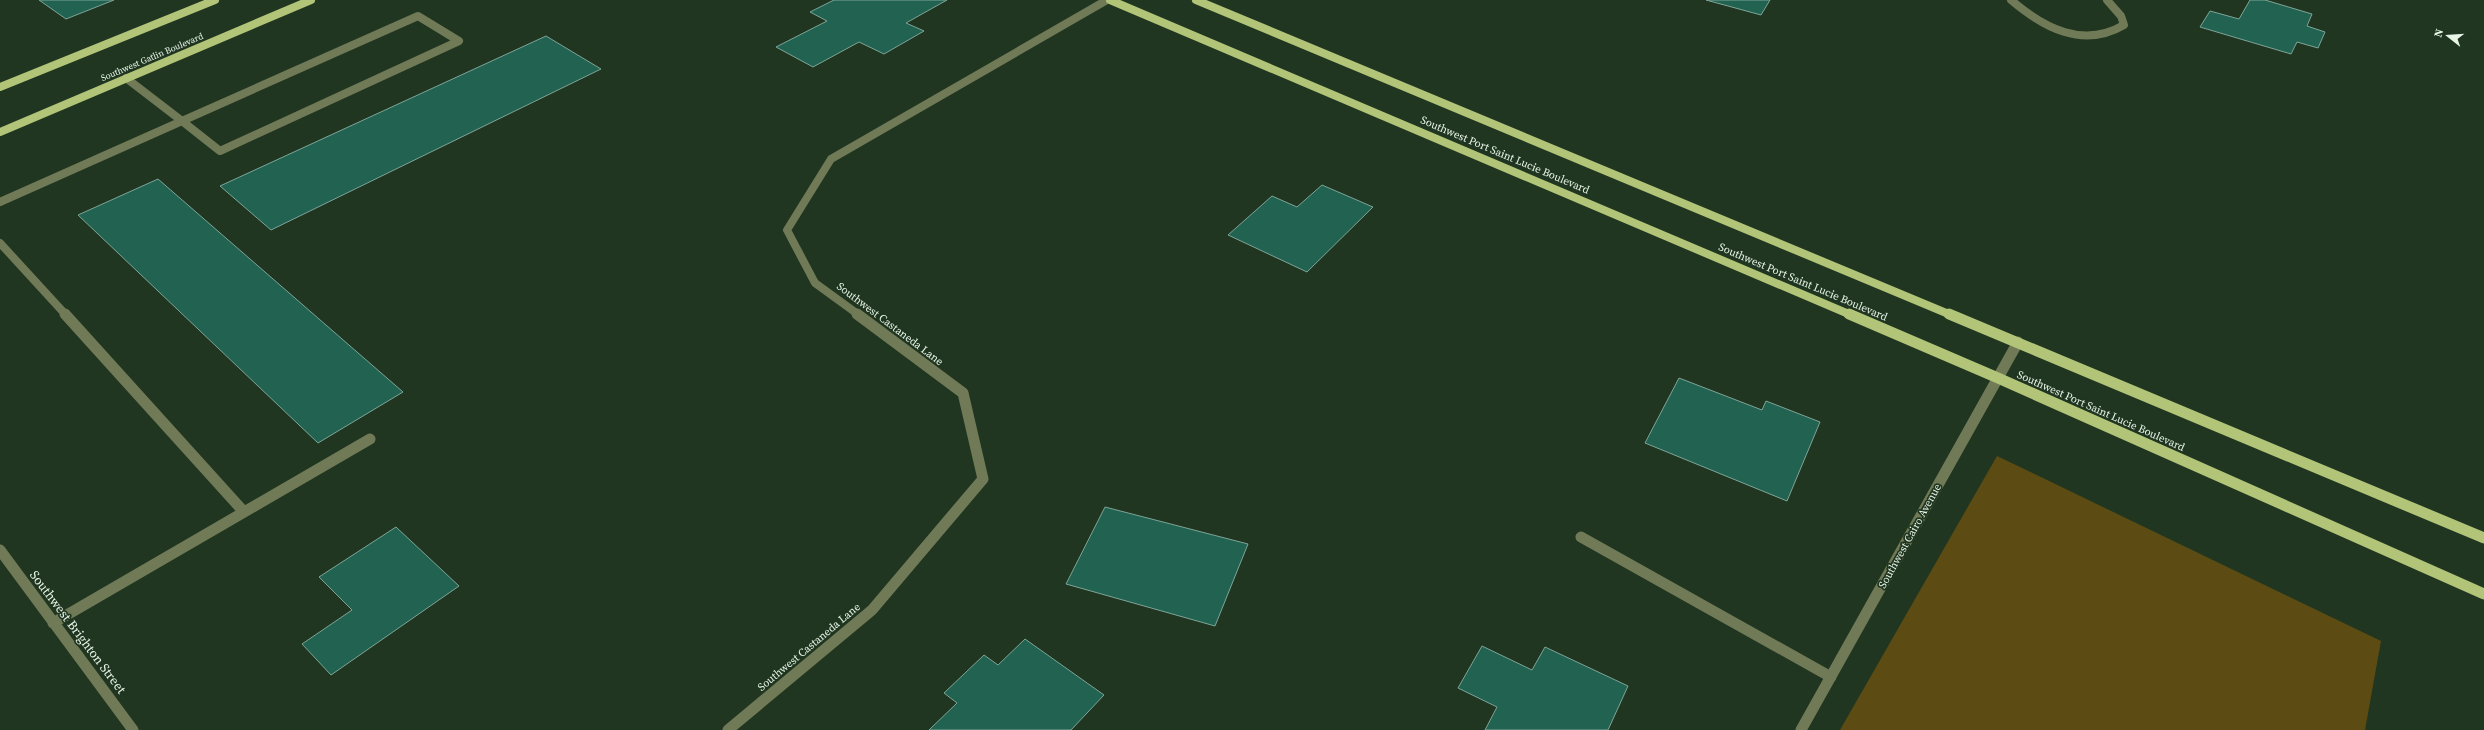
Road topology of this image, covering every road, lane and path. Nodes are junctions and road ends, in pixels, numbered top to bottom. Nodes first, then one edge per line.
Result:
1 (215, 0) edge
2 (311, 0) edge
3 (1107, 0) edge
4 (1110, 0) edge
5 (1196, 0) edge
6 (2011, 0) edge
7 (2107, 0) edge
8 (126, 78) junction
9 (0, 87) edge
10 (183, 121) junction
11 (0, 132) edge
12 (0, 202) edge
13 (0, 243) edge
14 (2018, 342) junction
15 (1998, 378) junction
16 (370, 439) dead end
17 (244, 512) junction
18 (1581, 537) dead end
19 (2484, 538) edge
20 (1, 554) edge
21 (2484, 594) edge
22 (53, 623) junction
23 (1831, 677) junction
24 (134, 730) edge
25 (728, 730) edge
26 (1802, 730) edge

1 - 9 main road
2 - 8 main road, Southwest Gatlin Boulevard
3 - 25 street, Southwest Castaneda Lane
4 - 15 main road, Southwest Port Saint Lucie Boulevard
5 - 14 main road
6 - 7 street
8 - 10 street
8 - 11 main road, Southwest Gatlin Boulevard
10 - 10 street
10 - 12 street
13 - 17 street
14 - 15 street, Southwest Cairo Avenue
14 - 19 main road
15 - 21 main road, Southwest Port Saint Lucie Boulevard
15 - 23 street, Southwest Cairo Avenue
16 - 17 street
17 - 22 street
18 - 23 street
20 - 22 street, Southwest Brighton Street
22 - 24 street, Southwest Brighton Street
23 - 26 street, Southwest Cairo Avenue

